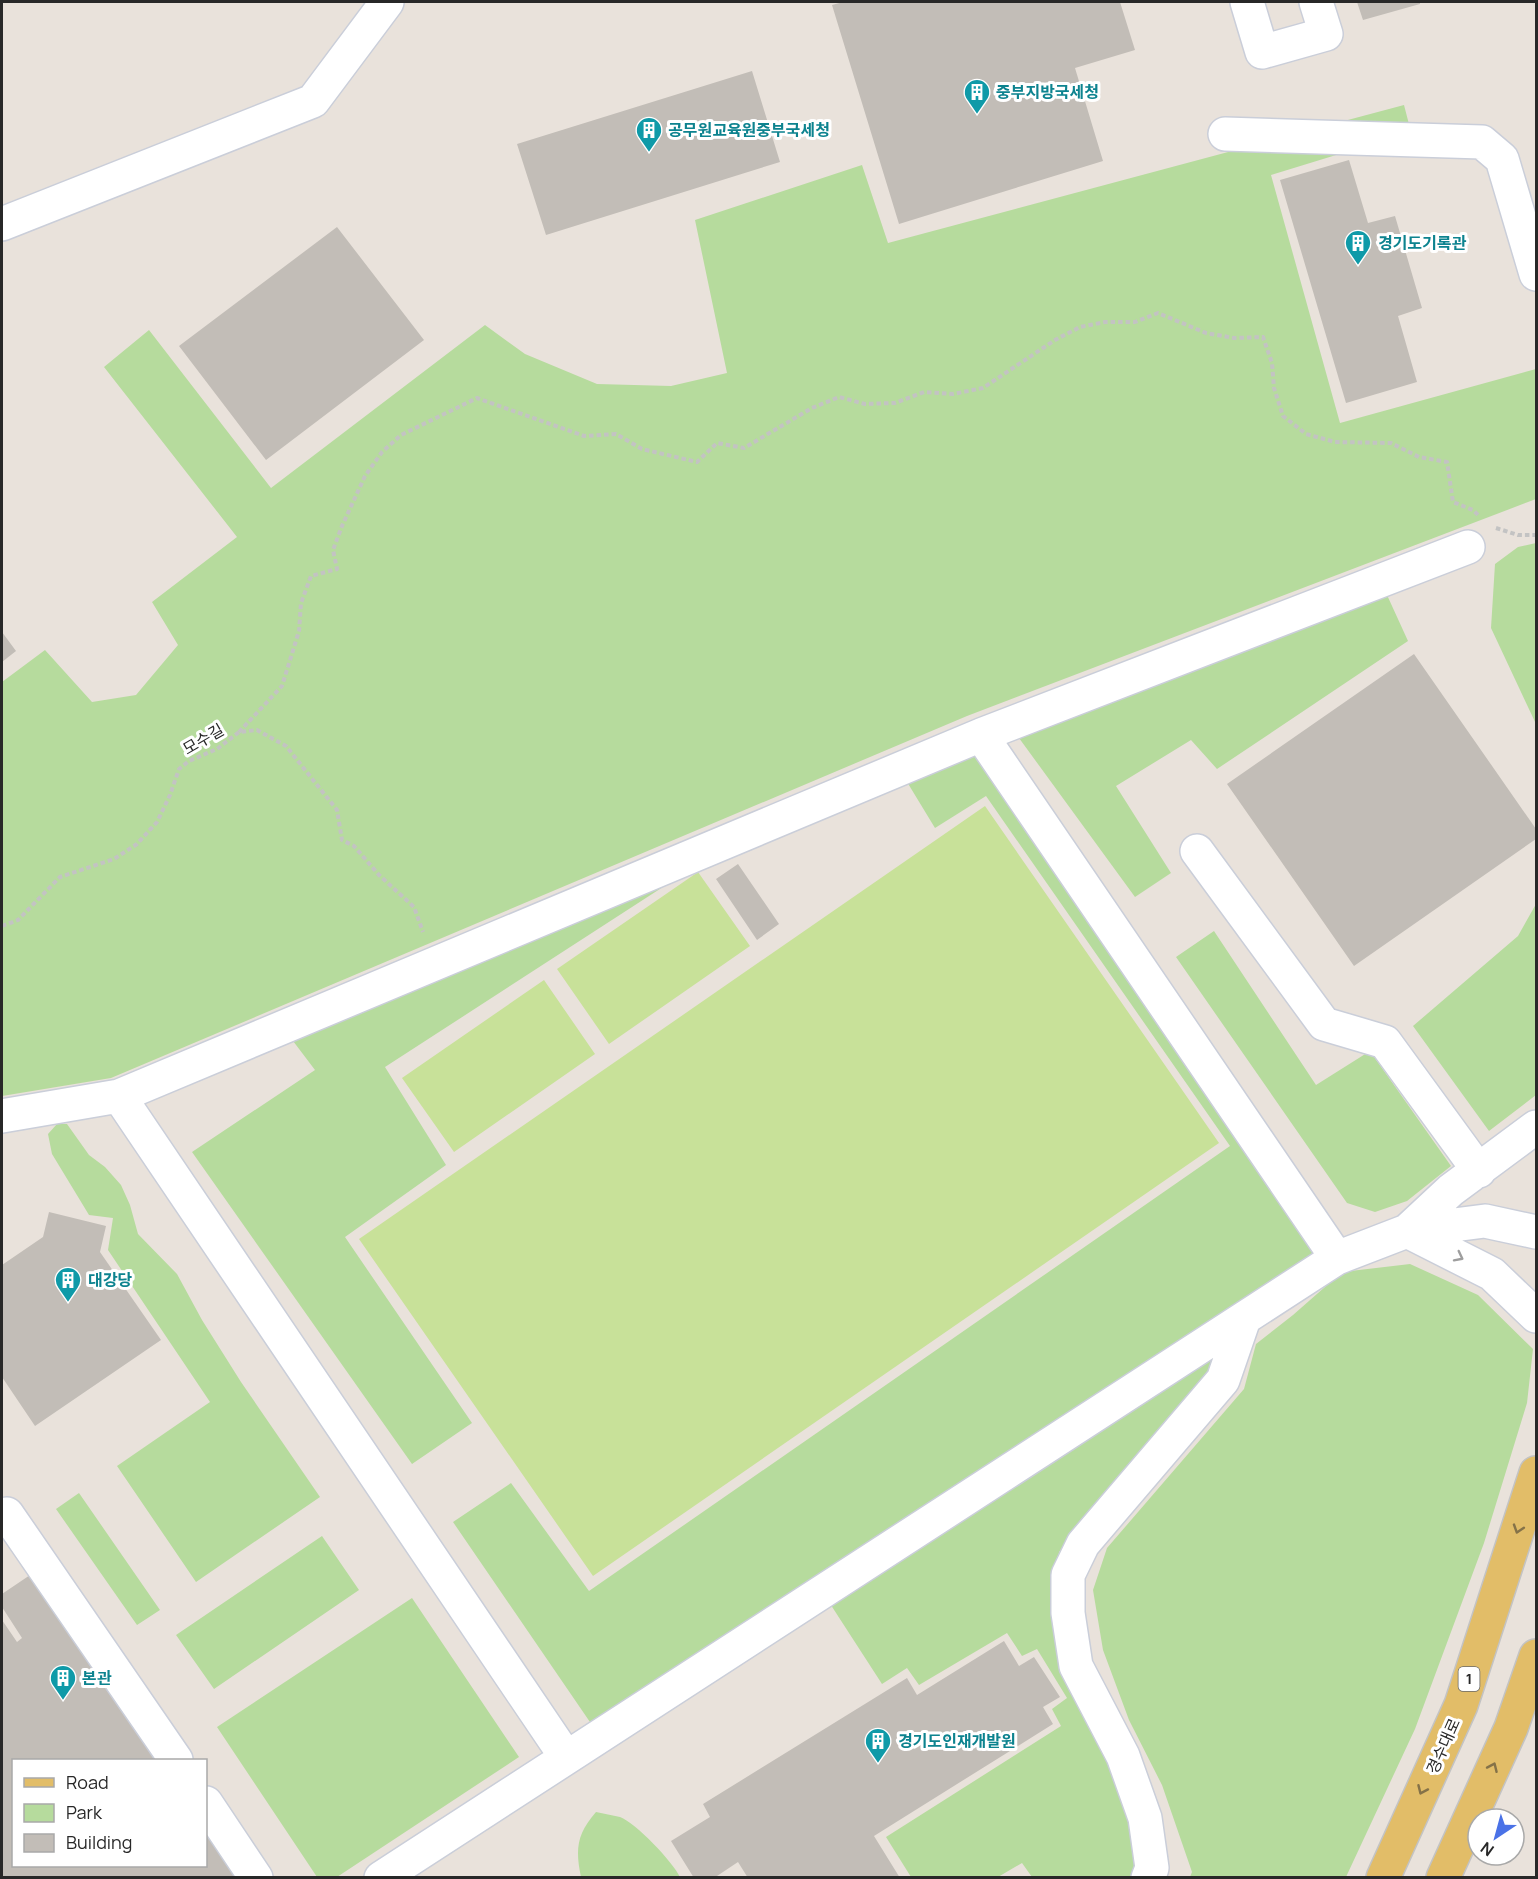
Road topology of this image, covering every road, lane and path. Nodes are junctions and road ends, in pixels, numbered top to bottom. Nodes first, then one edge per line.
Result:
1 (387, 2) edge
2 (1248, 2) edge
3 (1316, 2) edge
4 (1225, 134) dead end
5 (2, 224) edge
6 (1536, 274) edge
7 (1453, 502) dead end
8 (1468, 547) dead end
9 (239, 732) junction
10 (981, 735) junction
11 (1197, 851) dead end
12 (2, 926) edge
13 (434, 964) junction
14 (119, 1096) junction
15 (2, 1116) edge
16 (1536, 1127) edge
17 (1479, 1171) junction
18 (1407, 1231) junction
19 (1536, 1232) edge
20 (1337, 1258) junction
21 (1536, 1316) edge
22 (1244, 1319) junction
23 (1536, 1473) edge
24 (3, 1513) edge
25 (1536, 1656) edge
26 (566, 1757) junction
27 (175, 1759) edge
28 (207, 1804) edge
29 (256, 1878) edge
30 (381, 1878) edge
31 (1148, 1878) edge
32 (1383, 1878) edge
33 (1443, 1878) edge

1 - 5 street
2 - 3 street
4 - 6 street
7 - 9 path
8 - 10 street
9 - 12 path, 모수길
9 - 13 path, 모수길
10 - 13 street
10 - 20 street
11 - 17 street
13 - 14 street
14 - 15 street
14 - 26 street
16 - 17 street
17 - 18 street
18 - 19 street
18 - 20 street
18 -> 21 street
20 - 22 street
22 - 26 street
22 - 31 street
23 -> 32 main road, 경수대로 / 1
24 - 27 street
33 -> 25 main road
26 - 30 street
28 - 29 street

